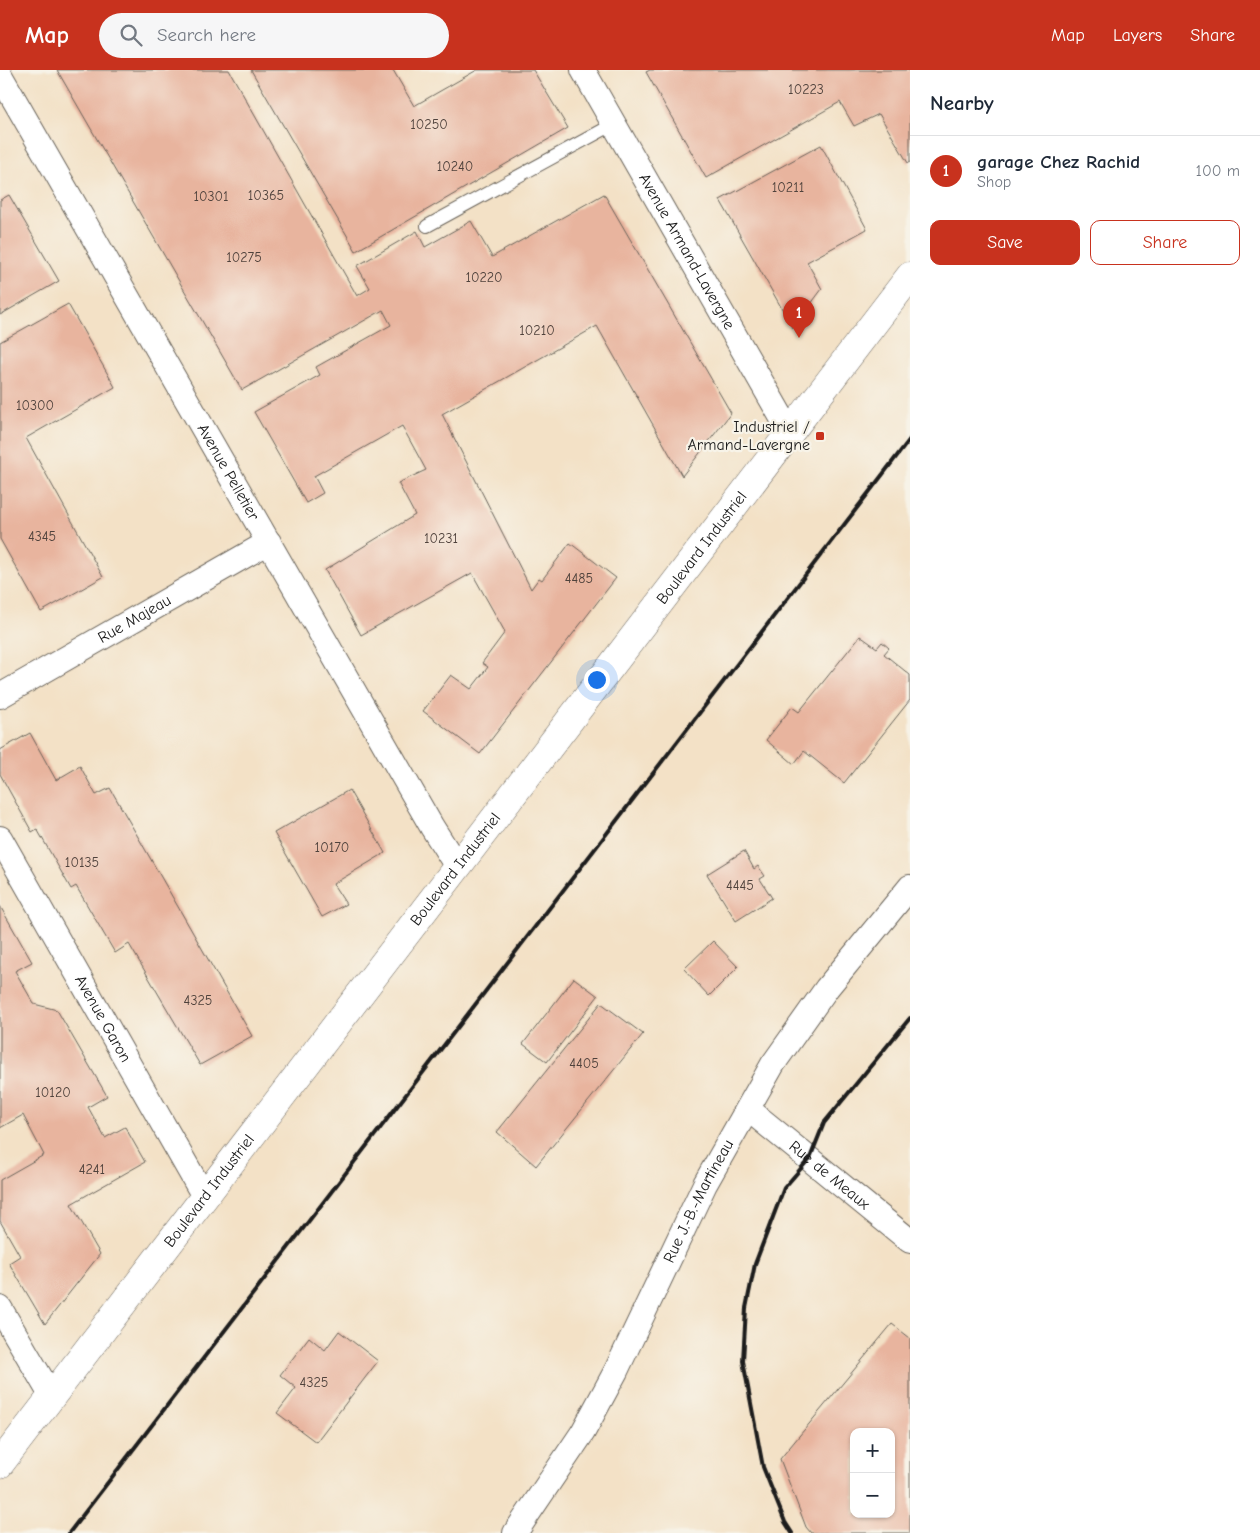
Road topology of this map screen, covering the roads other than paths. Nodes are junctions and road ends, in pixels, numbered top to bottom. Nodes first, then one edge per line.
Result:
1 (583, 70) edge
2 (0, 75) edge
3 (614, 124) junction
4 (427, 226) dead end
5 (910, 276) edge
6 (790, 432) junction
7 (269, 542) junction
8 (0, 696) edge
9 (0, 838) edge
10 (458, 868) junction
11 (910, 887) edge
12 (748, 1109) junction
13 (206, 1198) junction
14 (910, 1241) edge
15 (0, 1308) edge
16 (52, 1397) junction
17 (0, 1464) edge
18 (515, 1533) edge

1 - 3 street, Avenue Armand-Lavergne
2 - 7 street, Avenue Pelletier
3 - 4 lane
3 - 6 street, Avenue Armand-Lavergne
5 - 6 street, Boulevard Industriel
6 - 10 street, Boulevard Industriel
7 - 8 street, Rue Majeau
7 - 10 street, Avenue Pelletier
9 - 13 street, Avenue Garon
10 - 13 street, Boulevard Industriel
11 - 12 street, Rue J.-B.-Martineau
12 - 14 street, Rue de Meaux
12 - 18 street, Rue J.-B.-Martineau
13 - 16 street, Boulevard Industriel
15 - 16 street
16 - 17 street, Boulevard Industriel

